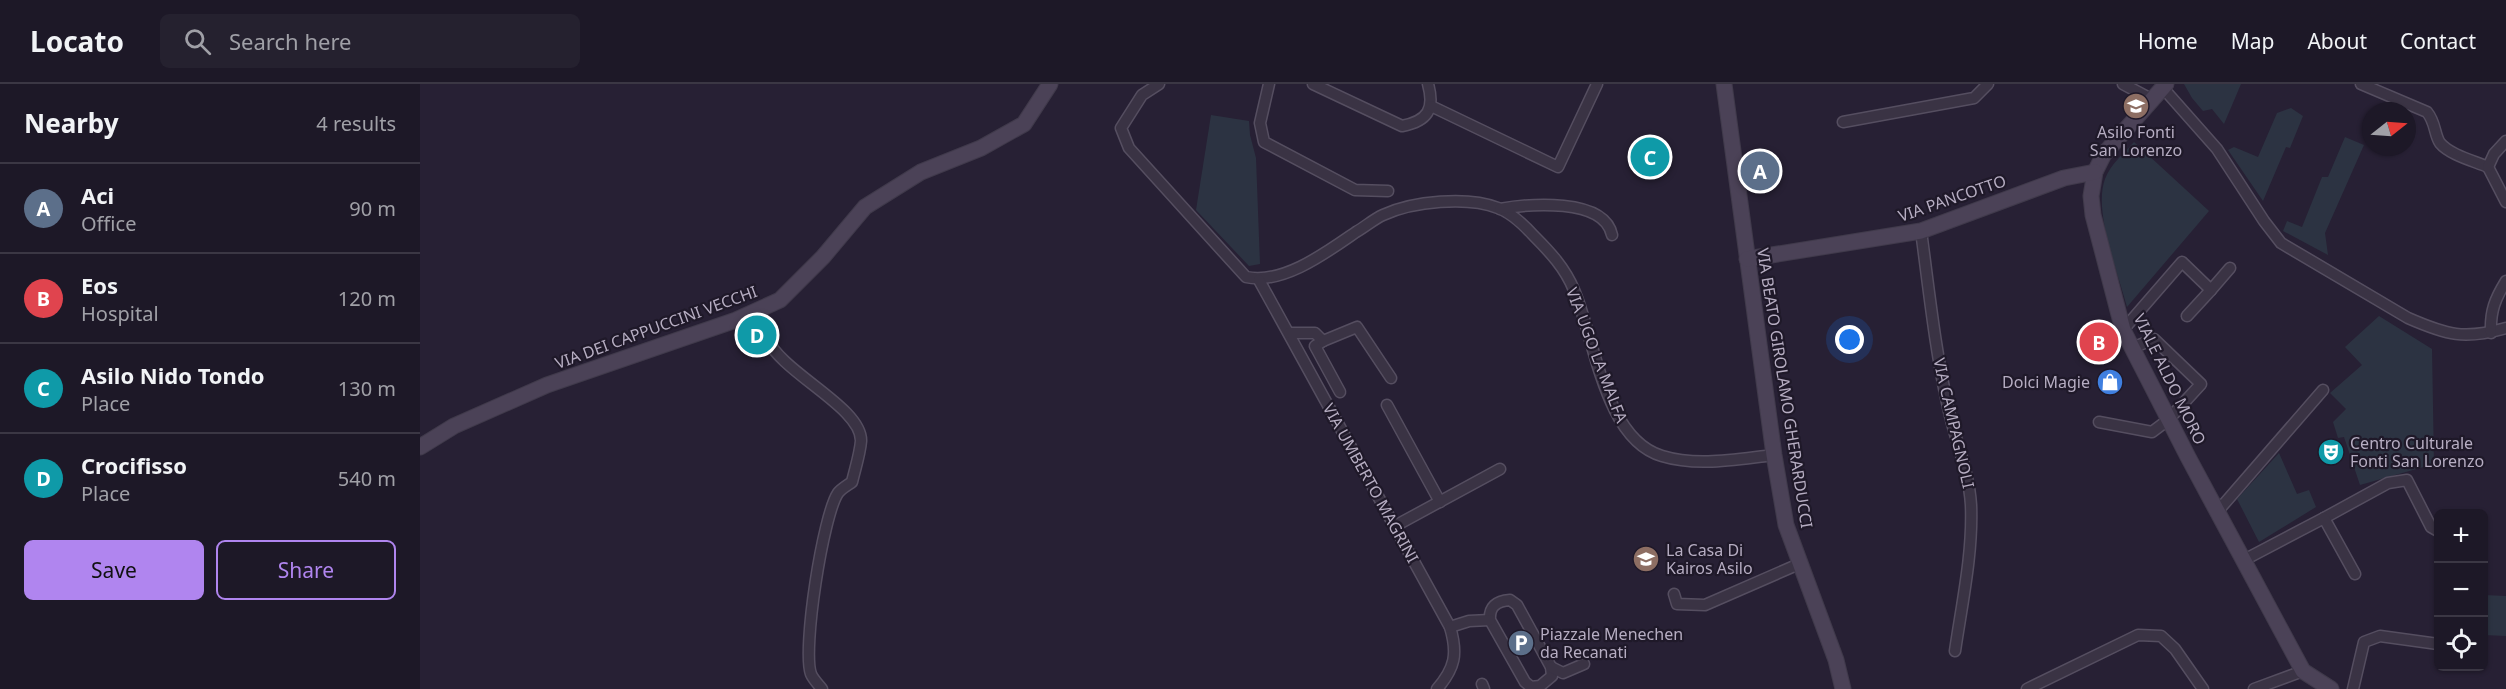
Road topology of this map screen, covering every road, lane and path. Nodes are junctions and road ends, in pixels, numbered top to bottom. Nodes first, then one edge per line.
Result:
1 (1050, 84) edge
2 (1159, 84) edge
3 (1269, 84) edge
4 (1313, 84) edge
5 (1428, 84) edge
6 (1597, 84) edge
7 (1724, 84) edge
8 (1988, 84) edge
9 (2123, 84) edge
10 (2361, 84) edge
11 (2160, 91) edge
12 (1431, 106) junction
13 (1843, 122) dead end
14 (2506, 141) edge
15 (2488, 167) junction
16 (2095, 172) junction
17 (1388, 190) dead end
18 (2506, 202) edge
19 (1500, 208) junction
20 (1921, 231) junction
21 (1612, 235) dead end
22 (1747, 259) junction
23 (2230, 268) dead end
24 (1259, 280) junction
25 (2506, 281) edge
26 (2211, 290) junction
27 (761, 309) junction
28 (2187, 316) dead end
29 (2506, 328) edge
30 (2123, 330) junction
31 (1289, 333) junction
32 (2491, 333) junction
33 (1323, 341) junction
34 (2132, 348) junction
35 (1391, 378) dead end
36 (2323, 390) dead end
37 (1340, 392) dead end
38 (1387, 405) dead end
39 (2169, 420) junction
40 (2099, 422) dead end
41 (420, 447) edge
42 (1774, 455) junction
43 (1500, 469) dead end
44 (1440, 502) junction
45 (2217, 512) junction
46 (2324, 518) junction
47 (1395, 526) junction
48 (2434, 528) edge
49 (2244, 561) junction
50 (1799, 564) junction
51 (2355, 574) dead end
52 (1674, 594) dead end
53 (1490, 620) junction
54 (1450, 627) junction
55 (2434, 643) edge
56 (1955, 651) dead end
57 (1584, 664) dead end
58 (1551, 667) junction
59 (2303, 671) junction
60 (1448, 684) edge
61 (1524, 685) edge
62 (822, 689) edge
63 (1437, 689) edge
64 (1844, 689) edge
65 (2027, 689) edge
66 (2203, 689) edge
67 (2254, 689) edge
68 (2331, 689) edge
69 (2353, 689) edge

1 - 27 street, VIA DEI CAPPUCCINI VECCHI
2 - 24 street, VIA UGO LA MALFA
3 - 17 street
4 - 12 street
5 - 12 street
6 - 12 street
7 - 22 street, VIA BEATO GIROLAMO GHERARDUCCI
8 - 13 street
9 - 11 street
10 - 15 street
11 - 16 street, VIALE ALDO MORO
11 - 32 street
14 - 15 street
15 - 18 street
16 - 20 street, VIA PANCOTTO
16 - 30 street, VIALE ALDO MORO
19 - 21 street
19 - 24 street, VIA UGO LA MALFA
19 - 42 street, VIA UGO LA MALFA
20 - 22 street, VIA PANCOTTO
20 - 56 street, VIA CAMPAGNOLI
22 - 42 street, VIA BEATO GIROLAMO GHERARDUCCI
23 - 26 street
24 - 31 street, VIA UMBERTO MAGRINI
25 - 32 street
26 - 28 street
26 - 30 street
27 - 41 street, VIA DEI CAPPUCCINI VECCHI
27 - 62 street
29 - 32 street
30 - 34 street, VIALE ALDO MORO
31 - 33 street
31 - 47 street, VIA UMBERTO MAGRINI
33 - 35 street
33 - 37 street
34 - 39 street, VIALE ALDO MORO
34 - 39 street
36 - 45 street
38 - 44 street
39 - 40 street
39 - 45 street, VIALE ALDO MORO
42 - 50 street, VIA BEATO GIROLAMO GHERARDUCCI
43 - 44 street
44 - 47 street
45 - 49 street, VIALE ALDO MORO
46 - 48 street
46 - 49 street
46 - 51 street
47 - 54 street, VIA UMBERTO MAGRINI
49 - 59 street, VIALE ALDO MORO
50 - 52 street
50 - 64 street, VIA BEATO GIROLAMO GHERARDUCCI
53 - 54 street
53 - 58 street
53 - 61 street
54 - 60 street, VIA UMBERTO MAGRINI
55 - 69 street
57 - 58 street
58 - 61 street
59 - 67 street
59 - 68 street, VIALE ALDO MORO
60 - 63 street, VIA UMBERTO MAGRINI
65 - 66 street

